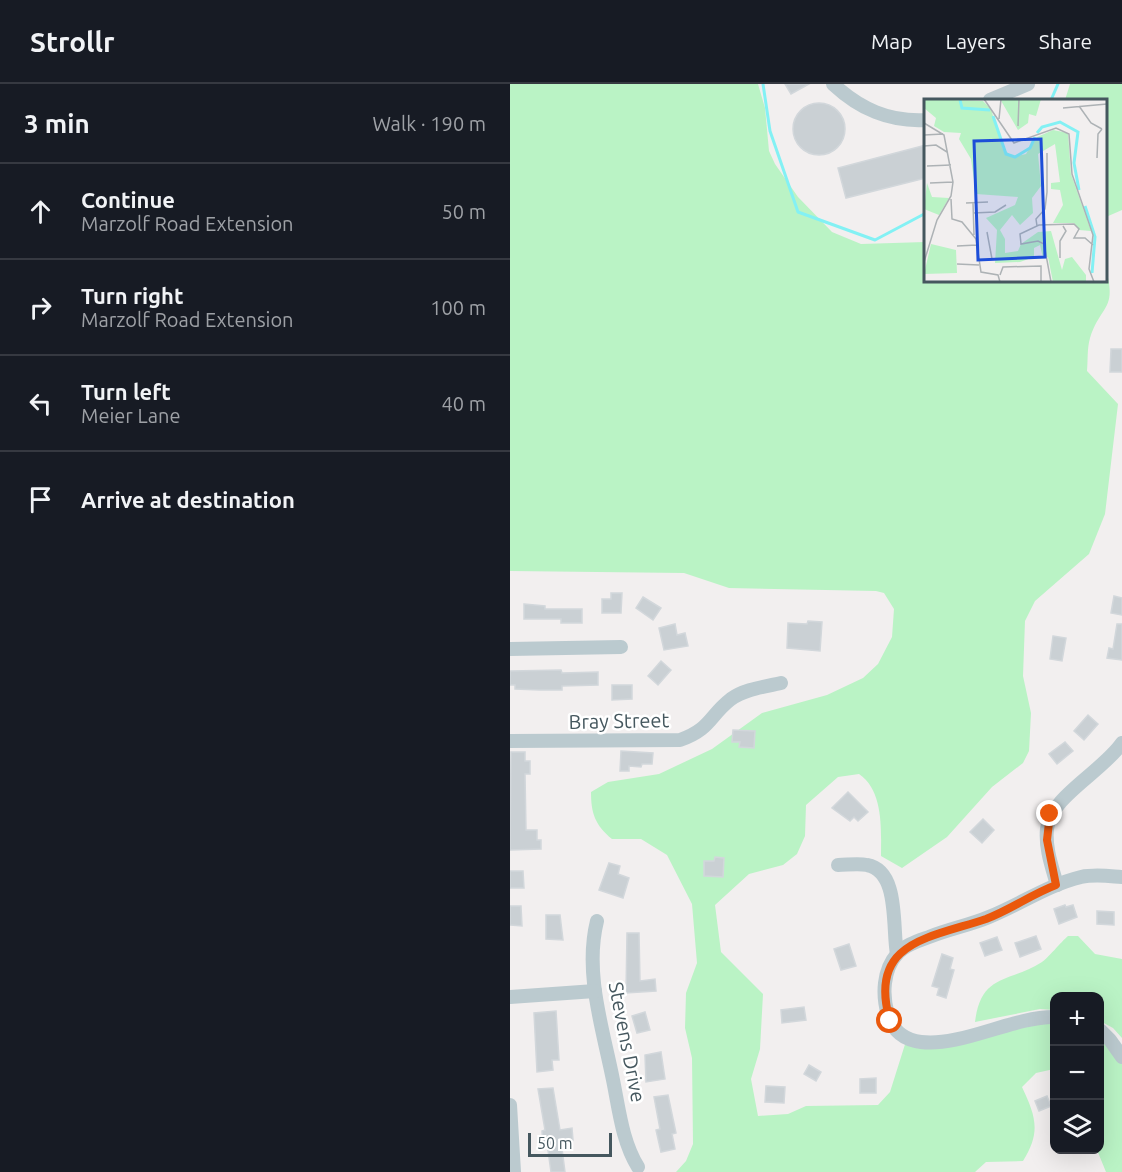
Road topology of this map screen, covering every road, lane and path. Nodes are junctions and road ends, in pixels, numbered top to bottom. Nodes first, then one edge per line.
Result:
1 (833, 84) edge
2 (1028, 84) edge
3 (992, 99) edge
4 (924, 120) edge
5 (621, 647) dead end
6 (510, 649) edge
7 (781, 683) dead end
8 (510, 741) edge
9 (1122, 743) edge
10 (838, 865) dead end
11 (1122, 877) edge
12 (1056, 885) junction
13 (597, 921) dead end
14 (897, 954) junction
15 (595, 991) junction
16 (510, 997) edge
17 (1050, 1017) edge
18 (1104, 1034) edge
19 (1122, 1057) edge
20 (510, 1105) edge
21 (638, 1167) dead end
22 (514, 1172) edge

1 - 4 street
2 - 3 street
5 - 6 street
7 - 8 street, Bray Street
9 - 12 street
10 - 14 street
11 - 12 street
12 - 14 street
13 - 15 street, Stevens Drive
14 - 17 street
15 - 16 street
15 - 21 street, Stevens Drive
18 - 19 street
20 - 22 street

